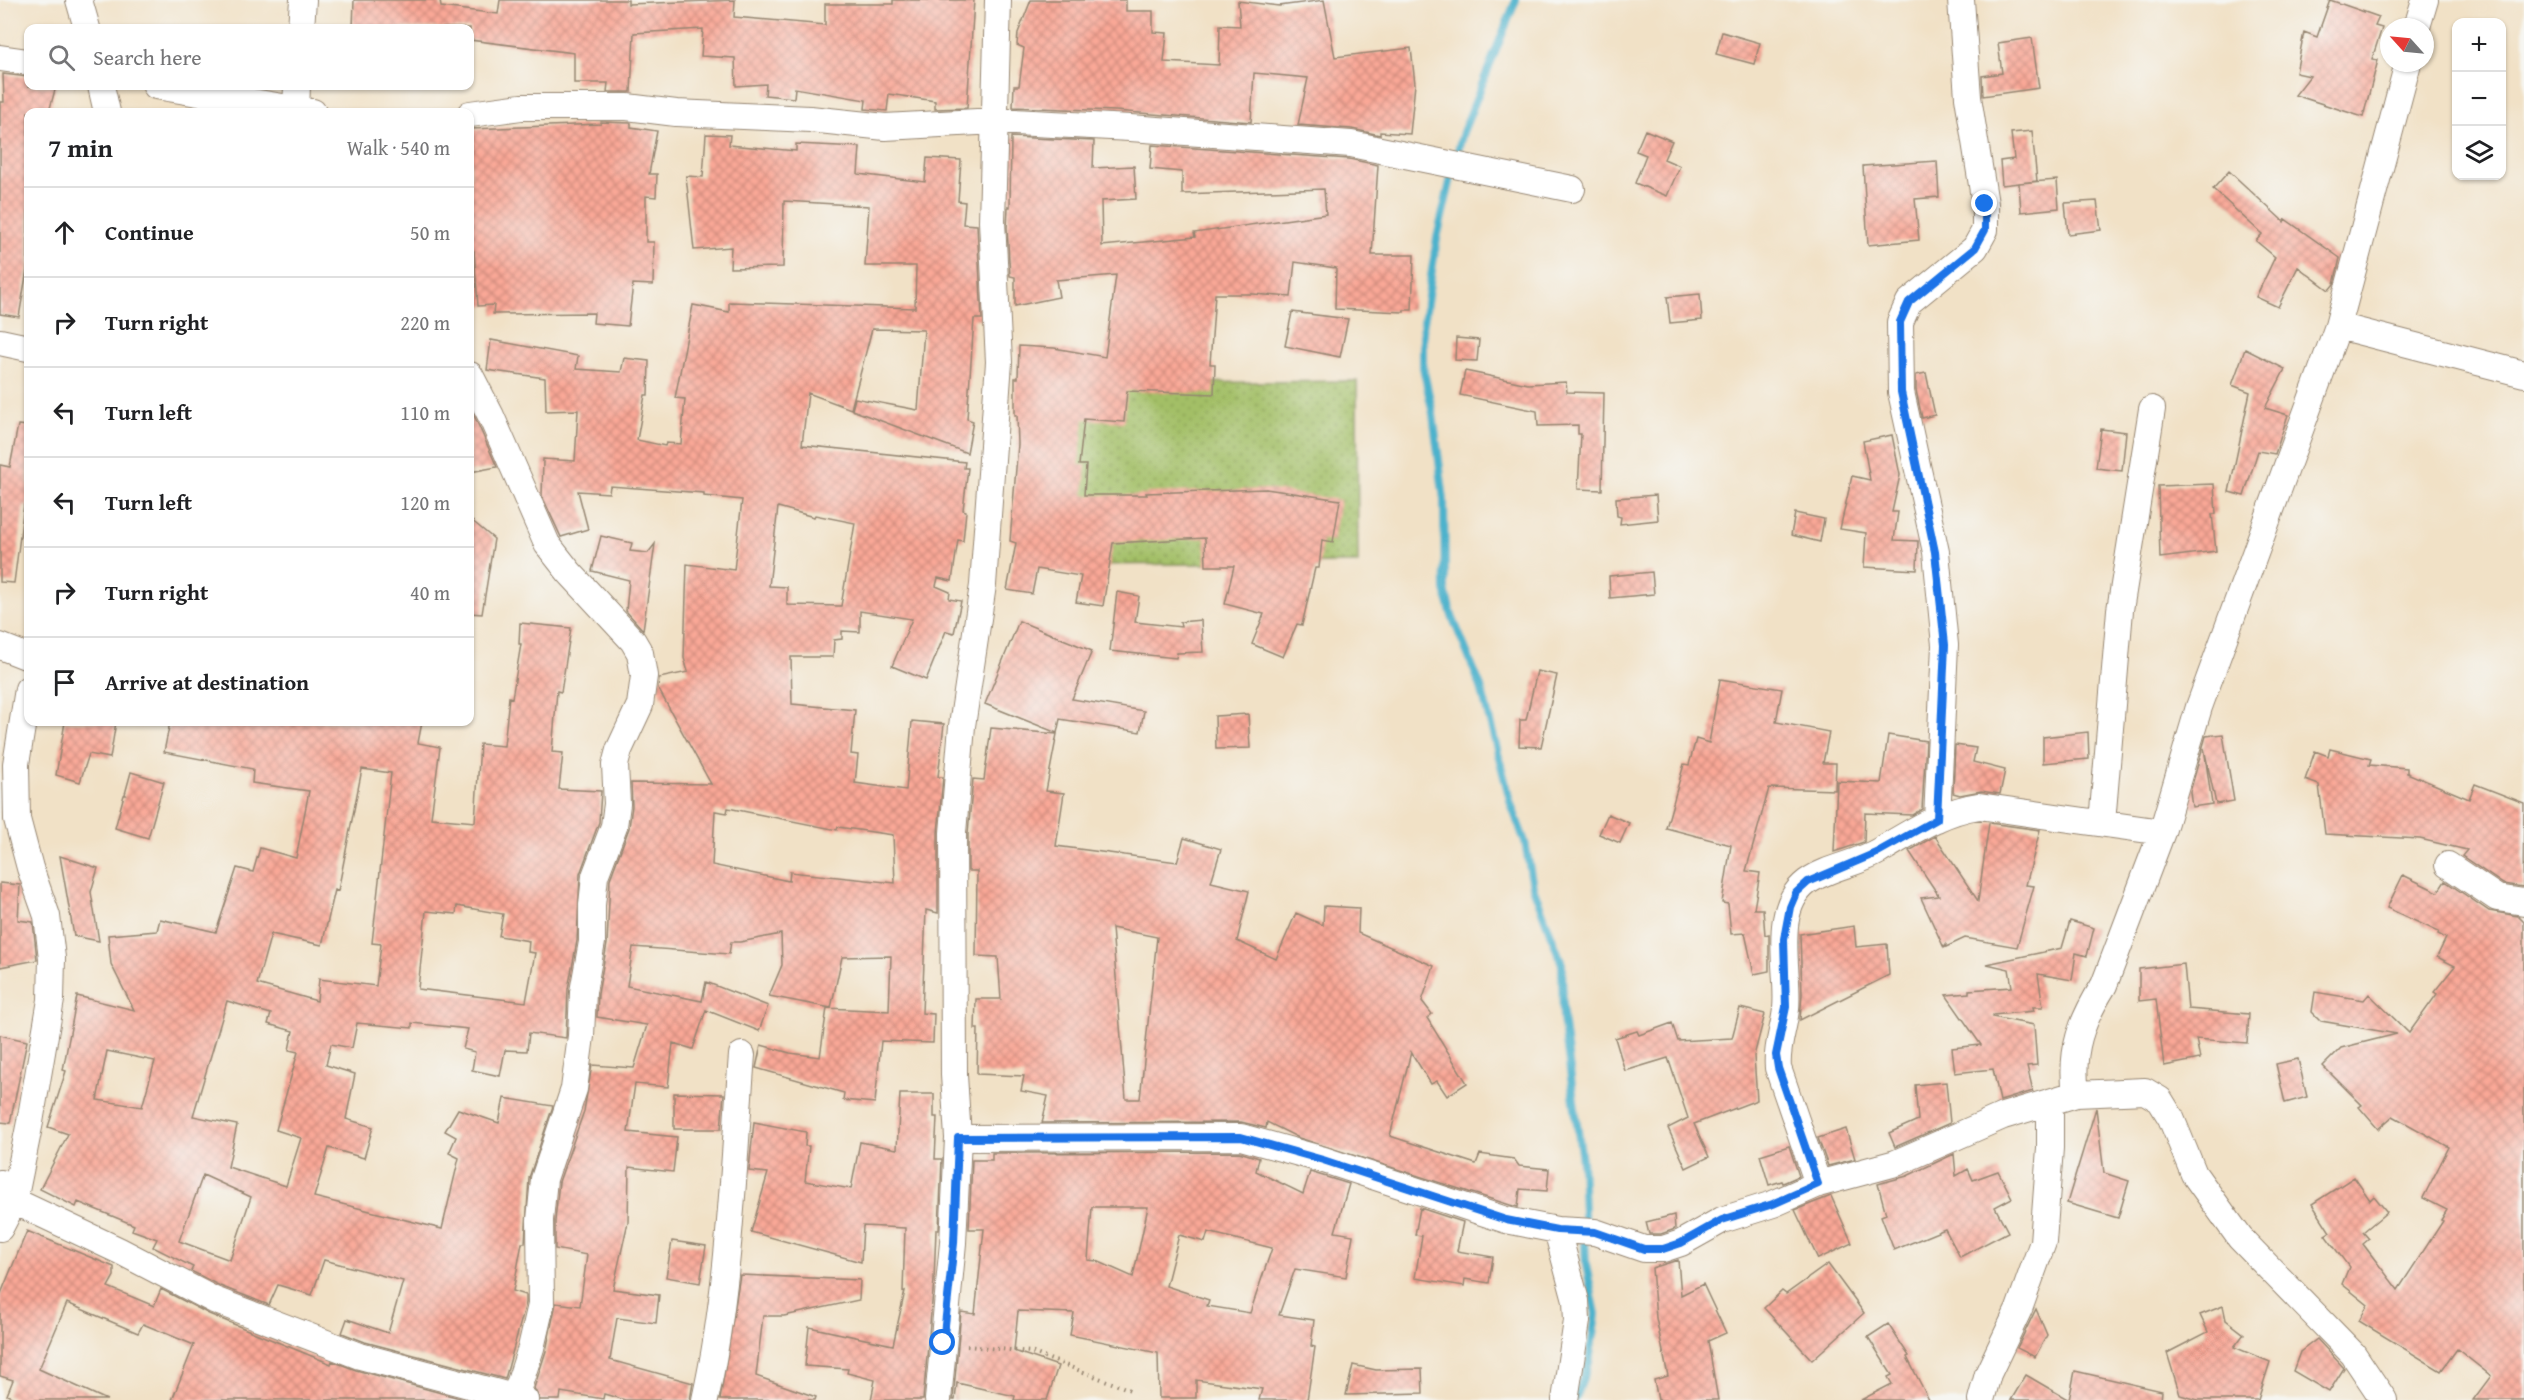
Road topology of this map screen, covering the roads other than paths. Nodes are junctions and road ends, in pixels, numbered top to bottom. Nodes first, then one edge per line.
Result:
1 (79, 0) edge
2 (303, 0) edge
3 (998, 0) edge
4 (1961, 0) edge
5 (2425, 0) edge
6 (2420, 18) edge
7 (86, 24) edge
8 (301, 24) edge
9 (0, 58) edge
10 (24, 61) edge
11 (2406, 72) edge
12 (102, 90) edge
13 (190, 90) edge
14 (302, 103) edge
15 (106, 108) edge
16 (474, 113) edge
17 (996, 122) junction
18 (1572, 189) dead end
19 (2338, 326) junction
20 (0, 342) edge
21 (24, 347) edge
22 (2524, 374) edge
23 (474, 383) edge
24 (2152, 409) dead end
25 (0, 646) edge
26 (24, 655) edge
27 (24, 714) edge
28 (1937, 819) junction
29 (2102, 823) junction
30 (2162, 832) junction
31 (2448, 865) dead end
32 (2524, 902) edge
33 (742, 1055) dead end
34 (2076, 1094) junction
35 (2050, 1102) junction
36 (958, 1138) junction
37 (1818, 1184) junction
38 (7, 1192) edge
39 (0, 1228) edge
40 (1574, 1231) junction
41 (520, 1399) edge
42 (705, 1400) edge
43 (938, 1400) edge
44 (1565, 1400) edge
45 (1981, 1400) edge
46 (2384, 1400) edge

1 - 7 street
2 - 8 street
3 - 17 street
4 - 28 street
5 - 6 street
9 - 10 street
11 - 19 street
12 - 15 street
13 - 14 street
16 - 17 street
17 - 18 street
17 - 36 street
19 - 22 street
19 - 30 street
20 - 21 street
23 - 41 street
24 - 29 street
25 - 26 street
27 - 38 street
28 - 29 street
28 - 37 street
29 - 30 street
30 - 34 street
31 - 32 street
33 - 42 street
34 - 35 street
34 - 46 street
35 - 37 street
35 - 45 street
36 - 40 street
36 - 43 street
37 - 40 street
38 - 39 street
38 - 41 street
40 - 44 street

